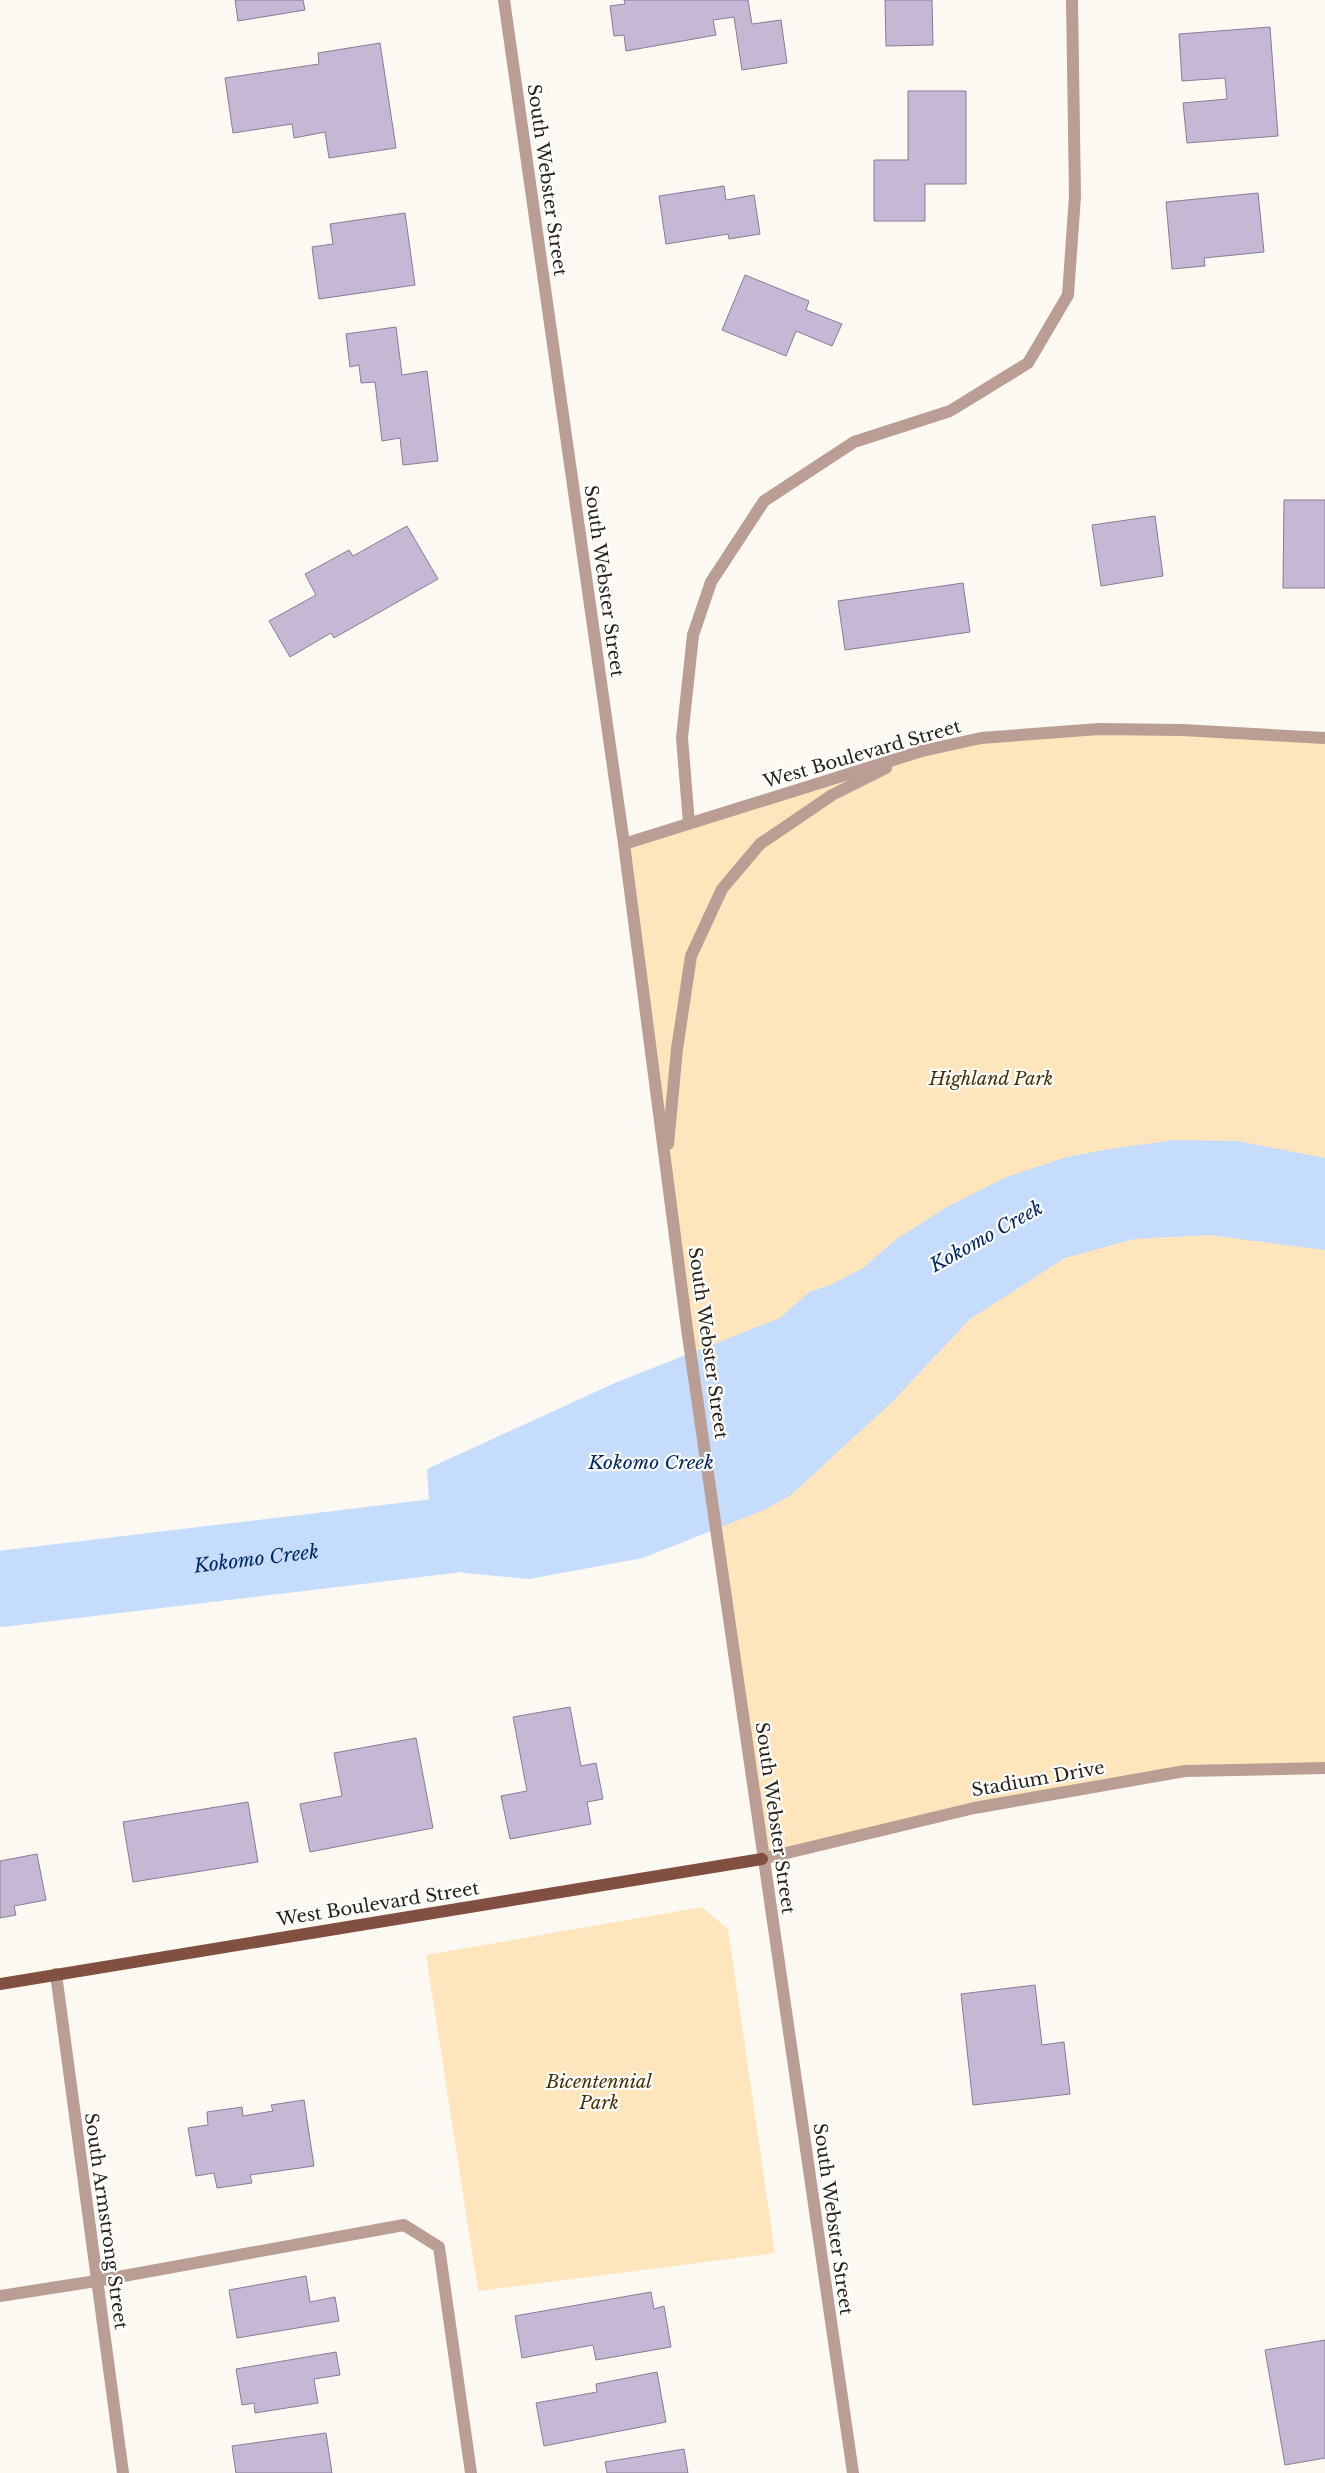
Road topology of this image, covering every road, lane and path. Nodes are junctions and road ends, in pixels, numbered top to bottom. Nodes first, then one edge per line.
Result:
1 (504, 0) edge
2 (1072, 0) edge
3 (1325, 738) edge
4 (922, 751) junction
5 (689, 823) junction
6 (624, 844) junction
7 (666, 1168) junction
8 (1325, 1768) edge
9 (762, 1858) junction
10 (56, 1974) junction
11 (0, 1984) edge
12 (96, 2281) junction
13 (0, 2296) edge
14 (123, 2473) edge
15 (471, 2473) edge
16 (853, 2473) edge

1 - 6 street, South Webster Street
2 - 5 street
3 - 4 street, West Boulevard Street
4 - 5 street, West Boulevard Street
4 - 7 street, South Webster Street
5 - 6 street, West Boulevard Street
6 - 7 street, South Webster Street
7 - 9 street, South Webster Street
8 - 9 street, Stadium Drive
9 - 10 main road, West Boulevard Street
9 - 16 street, South Webster Street
10 - 11 main road, West Boulevard Street
10 - 12 street, South Armstrong Street
12 - 13 street
12 - 14 street, South Armstrong Street
12 - 15 street

